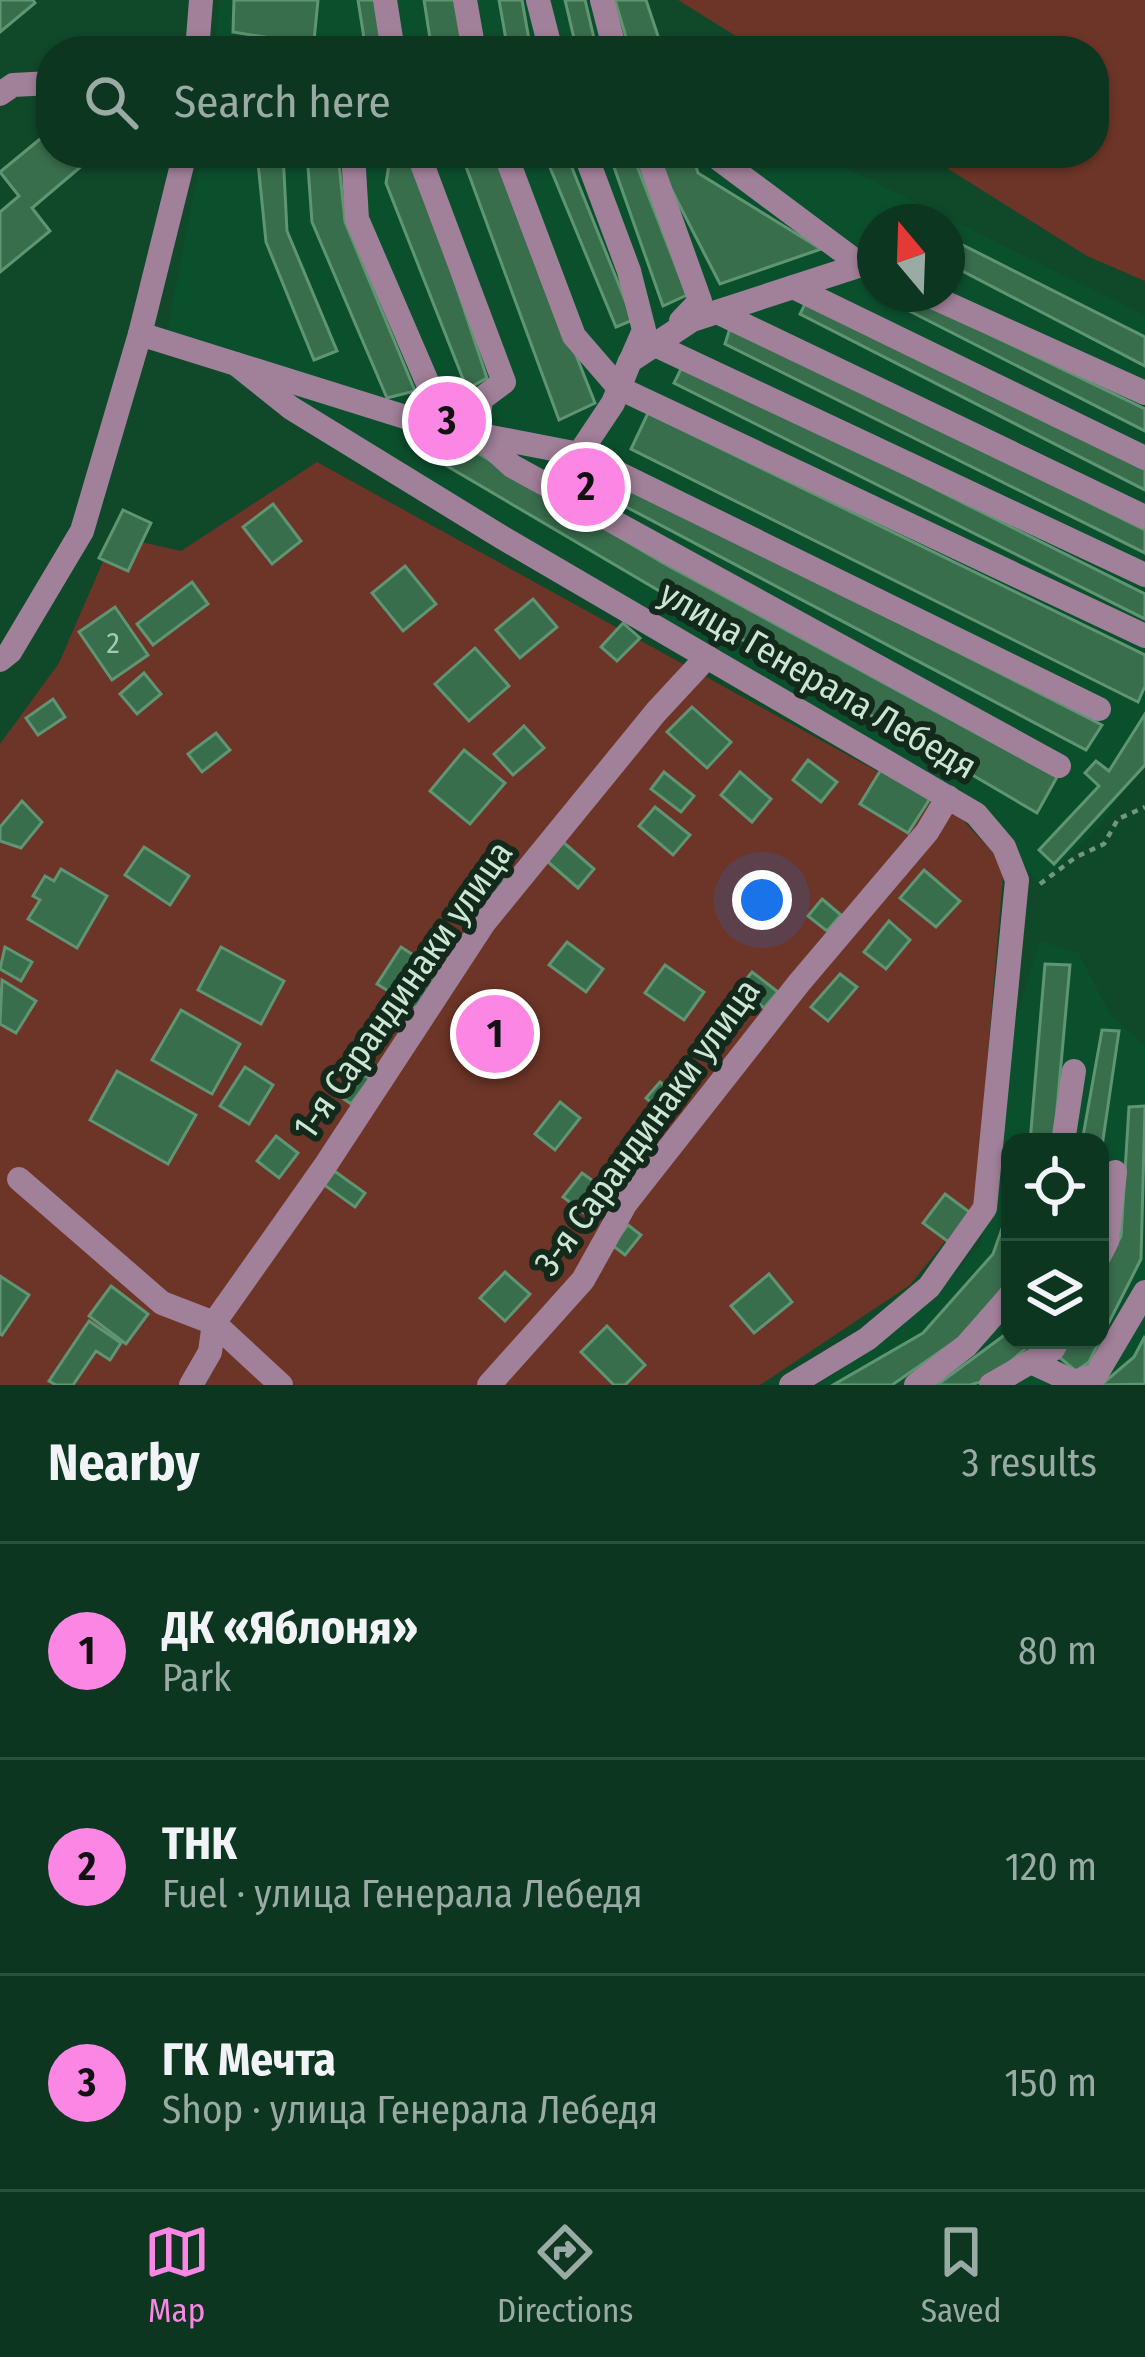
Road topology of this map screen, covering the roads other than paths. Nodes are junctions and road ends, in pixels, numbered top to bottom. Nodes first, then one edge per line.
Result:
1 (200, 0) edge
2 (385, 0) edge
3 (465, 0) edge
4 (538, 0) edge
5 (602, 0) edge
6 (198, 36) edge
7 (391, 36) edge
8 (471, 36) edge
9 (547, 36) edge
10 (611, 36) edge
11 (36, 84) edge
12 (0, 94) edge
13 (180, 168) edge
14 (354, 168) edge
15 (424, 168) edge
16 (511, 168) edge
17 (591, 168) edge
18 (651, 168) edge
19 (731, 168) edge
20 (857, 260) edge
21 (857, 271) edge
22 (793, 287) junction
23 (717, 311) junction
24 (965, 312) edge
25 (140, 334) junction
26 (661, 340) junction
27 (630, 361) junction
28 (236, 364) junction
29 (619, 388) junction
30 (1145, 393) edge
31 (447, 428) junction
32 (477, 434) junction
33 (579, 454) junction
34 (1145, 458) edge
35 (1145, 517) edge
36 (1145, 575) edge
37 (1145, 636) edge
38 (707, 656) junction
39 (0, 660) edge
40 (1099, 709) dead end
41 (1059, 766) dead end
42 (948, 797) junction
43 (1074, 1071) dead end
44 (1064, 1133) edge
45 (1115, 1172) dead end
46 (19, 1179) dead end
47 (1107, 1241) edge
48 (1145, 1292) edge
49 (1001, 1306) edge
50 (214, 1323) junction
51 (1051, 1349) edge
52 (1031, 1362) junction
53 (191, 1385) edge
54 (281, 1385) edge
55 (489, 1385) edge
56 (791, 1385) edge
57 (916, 1385) edge
58 (991, 1385) edge

1 - 6 street
2 - 7 street
3 - 8 street
4 - 9 street
5 - 10 street
11 - 12 street
13 - 25 street
14 - 31 street
15 - 32 street
16 - 29 street
17 - 27 street
18 - 26 street
19 - 20 street
21 - 22 street
22 - 23 street
22 - 34 street
23 - 26 street
23 - 35 street
24 - 30 street
25 - 28 street
25 - 39 street
26 - 27 street
26 - 36 street
27 - 29 street
28 - 31 street
28 - 38 street, улица Генерала Лебедя
29 - 33 street
29 - 37 street
31 - 32 street
32 - 33 street
32 - 41 street
33 - 40 street
38 - 42 street, улица Генерала Лебедя
38 - 50 street, 1-я Сарандинаки улица
42 - 55 street, 3-я Сарандинаки улица
42 - 56 street, улица Генерала Лебедя
43 - 44 street
45 - 47 street
46 - 50 street
48 - 52 street
49 - 57 street
50 - 53 street, 1-я Сарандинаки улица
50 - 54 street
51 - 52 street
52 - 58 street

